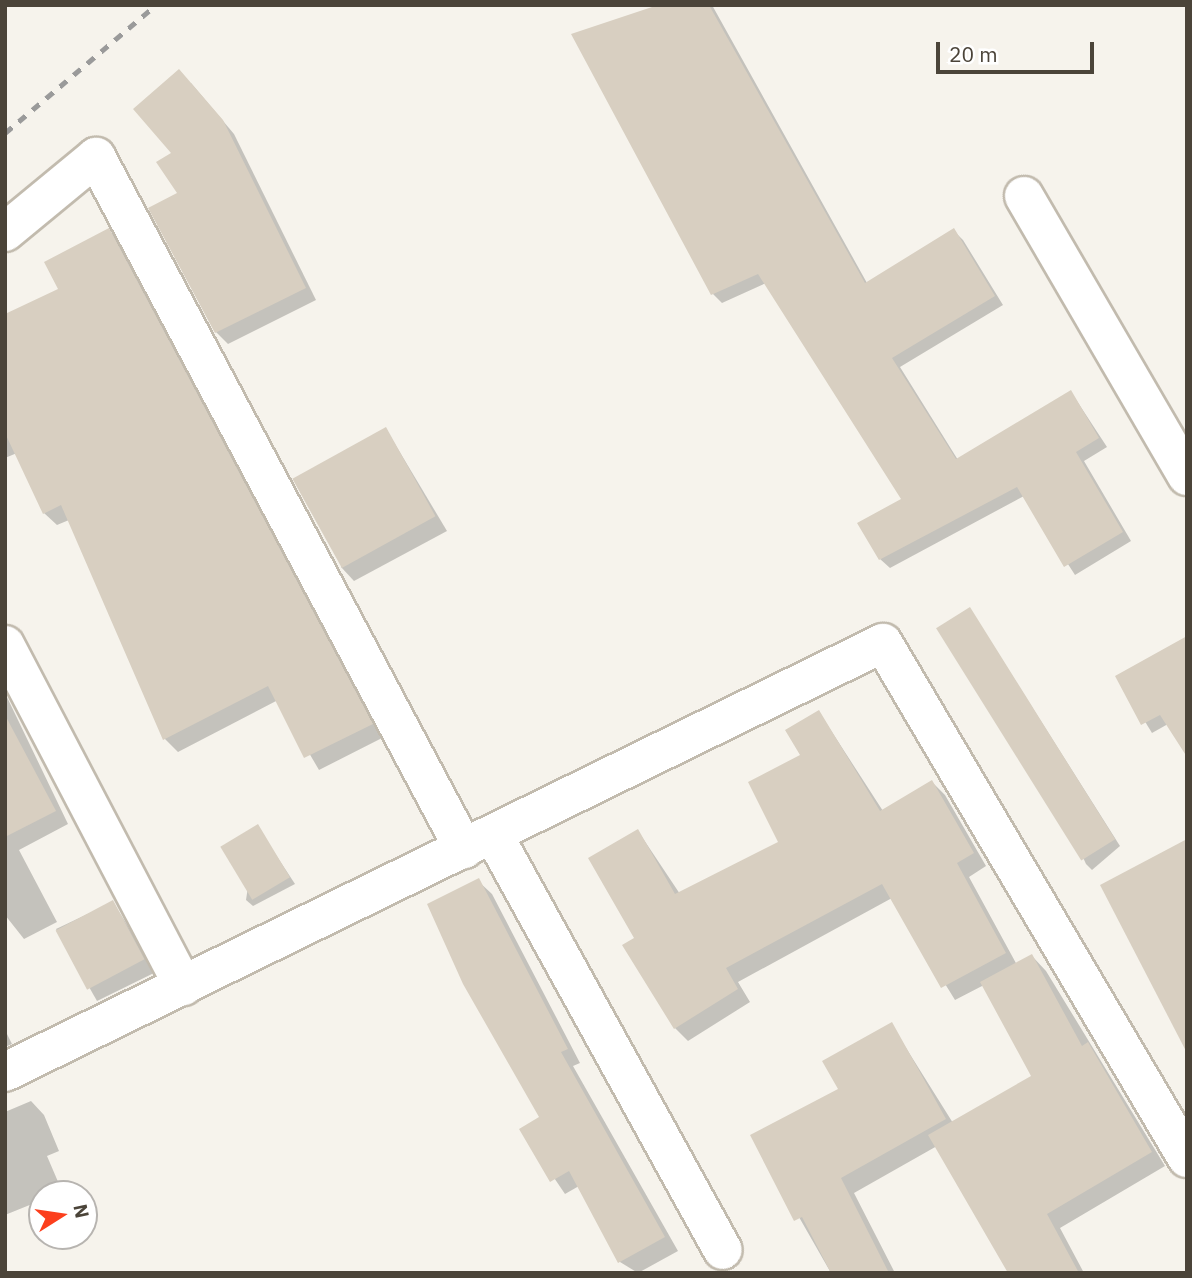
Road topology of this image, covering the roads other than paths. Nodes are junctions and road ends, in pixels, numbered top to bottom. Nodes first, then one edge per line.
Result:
1 (1024, 196) dead end
2 (5, 232) edge
3 (1187, 476) edge
4 (5, 645) edge
5 (479, 841) junction
6 (183, 986) junction
7 (5, 1072) edge
8 (1187, 1158) edge
9 (723, 1250) dead end

1 - 3 street
2 - 5 street
4 - 6 street
5 - 6 street
5 - 8 street
5 - 9 street
6 - 7 street

